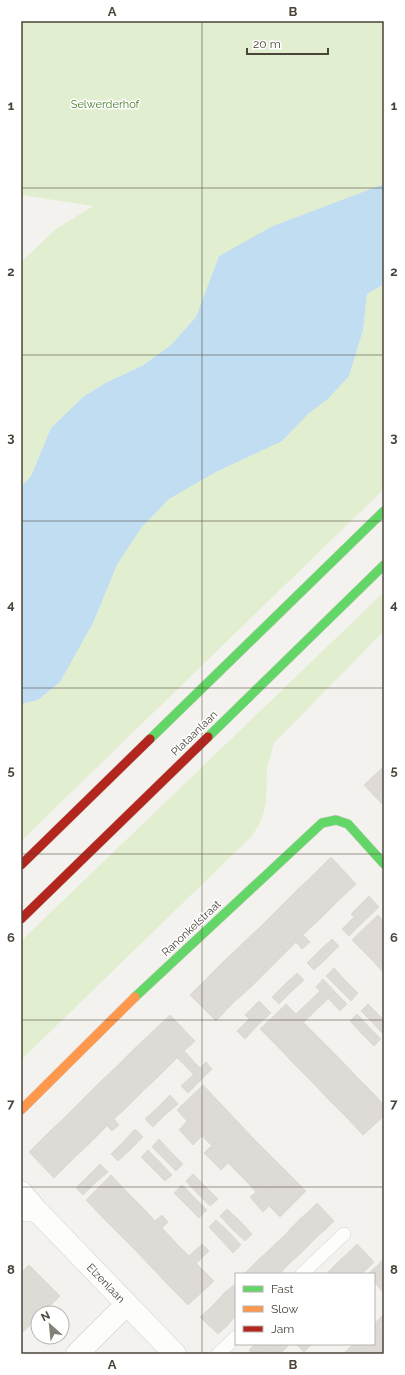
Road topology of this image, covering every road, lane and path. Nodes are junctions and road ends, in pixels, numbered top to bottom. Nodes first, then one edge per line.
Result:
1 (384, 510) edge
2 (384, 565) edge
3 (384, 864) edge
4 (21, 865) edge
5 (21, 919) edge
6 (21, 1110) edge
7 (21, 1192) edge
8 (29, 1211) edge
9 (344, 1234) dead end
10 (303, 1273) edge
11 (127, 1304) junction
12 (235, 1338) edge
13 (77, 1354) edge
14 (175, 1354) edge
15 (218, 1354) edge

1 - 4 main road
2 - 5 main road, Plataanlaan
3 - 6 main road, Ranonkelstraat
7 - 8 street, Elzenlaan
8 - 11 street, Elzenlaan
9 - 10 lane
11 - 13 street
11 - 14 street, Elzenlaan
12 - 15 lane

